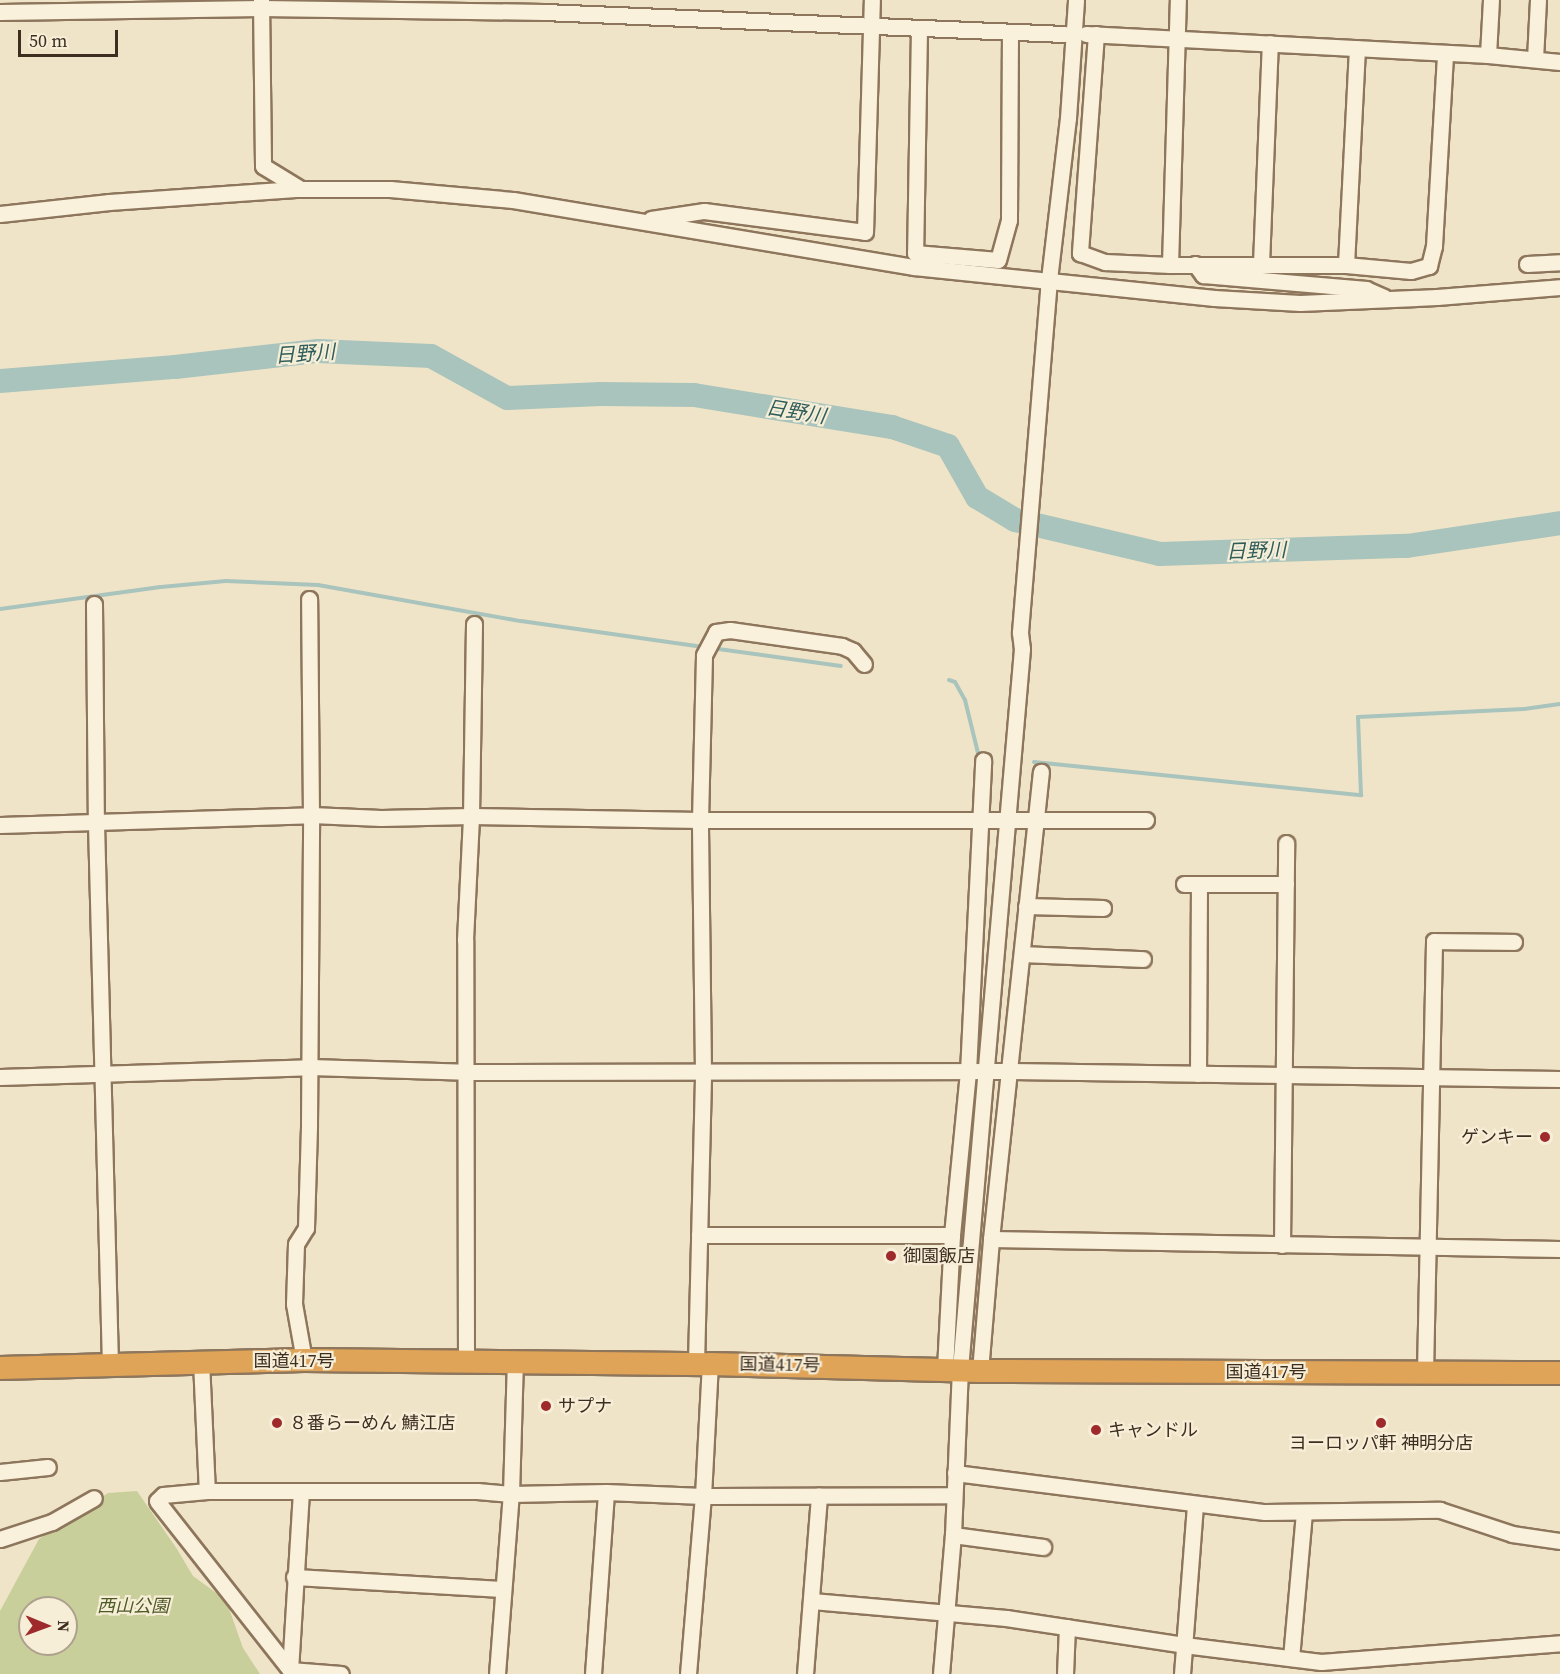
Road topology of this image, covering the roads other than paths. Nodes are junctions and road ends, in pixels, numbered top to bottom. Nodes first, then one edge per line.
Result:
1 (872, 0) edge
2 (1076, 0) edge
3 (1178, 0) edge
4 (1491, 0) edge
5 (1538, 0) edge
6 (261, 4) edge
7 (544, 6) edge
8 (0, 12) edge
9 (869, 27) junction
10 (919, 29) junction
11 (1010, 32) junction
12 (1065, 34) dead end
13 (1177, 39) junction
14 (1270, 43) junction
15 (1357, 48) junction
16 (1445, 53) junction
17 (1488, 55) junction
18 (1535, 59) junction
19 (1560, 62) edge
20 (301, 189) junction
21 (0, 214) edge
22 (637, 220) junction
23 (1560, 262) edge
24 (1195, 264) junction
25 (1261, 264) junction
26 (1527, 264) dead end
27 (1170, 265) junction
28 (1346, 265) junction
29 (1049, 284) junction
30 (1560, 287) edge
31 (1389, 299) junction
32 (309, 599) dead end
33 (94, 604) dead end
34 (474, 624) dead end
35 (864, 664) dead end
36 (983, 760) dead end
37 (1041, 772) dead end
38 (311, 815) junction
39 (471, 816) junction
40 (700, 820) junction
41 (979, 820) junction
42 (1007, 820) junction
43 (1036, 820) junction
44 (1146, 820) dead end
45 (96, 823) junction
46 (0, 825) edge
47 (1286, 843) dead end
48 (1286, 884) junction
49 (1026, 906) junction
50 (1103, 908) dead end
51 (1514, 942) dead end
52 (1022, 954) junction
53 (1143, 959) dead end
54 (310, 1067) junction
55 (1009, 1071) junction
56 (465, 1072) junction
57 (703, 1072) junction
58 (968, 1072) junction
59 (986, 1072) junction
60 (104, 1074) junction
61 (1198, 1074) junction
62 (1283, 1075) junction
63 (0, 1077) edge
64 (1432, 1077) junction
65 (1560, 1078) edge
66 (699, 1234) junction
67 (952, 1235) junction
68 (991, 1239) junction
69 (1282, 1245) junction
70 (1428, 1248) junction
71 (1560, 1249) edge
72 (304, 1360) junction
73 (201, 1361) junction
74 (515, 1361) junction
75 (466, 1362) junction
76 (703, 1364) junction
77 (110, 1365) junction
78 (0, 1368) edge
79 (962, 1370) junction
80 (1425, 1372) junction
81 (1560, 1373) edge
82 (48, 1467) dead end
83 (0, 1472) edge
84 (955, 1473) junction
85 (207, 1491) junction
86 (300, 1491) junction
87 (606, 1492) junction
88 (512, 1494) junction
89 (953, 1495) junction
90 (703, 1496) junction
91 (819, 1496) junction
92 (94, 1498) dead end
93 (1195, 1504) junction
94 (1304, 1513) junction
95 (953, 1535) junction
96 (0, 1539) edge
97 (1560, 1541) edge
98 (1043, 1547) dead end
99 (294, 1577) junction
100 (503, 1589) junction
101 (812, 1601) junction
102 (946, 1612) junction
103 (1067, 1627) junction
104 (1560, 1643) edge
105 (1184, 1645) junction
106 (1291, 1658) junction
107 (1373, 1667) edge
108 (290, 1670) junction
109 (316, 1673) edge
110 (341, 1674) edge
111 (497, 1674) edge
112 (593, 1674) edge
113 (687, 1674) edge
114 (805, 1674) edge
115 (941, 1674) edge
116 (1065, 1674) edge
117 (1182, 1674) edge

1 - 9 street
2 - 29 street
3 - 13 street
4 - 17 street
5 - 18 street
6 - 7 street
6 - 8 street
6 - 20 street
7 - 9 street
9 - 10 street
9 - 22 street
10 - 11 street
10 - 11 street
11 - 12 street
13 - 14 street
13 - 27 street
13 - 27 street
14 - 15 street
14 - 25 street
15 - 16 street
15 - 28 street
16 - 17 street
16 - 28 street
17 - 18 street
18 - 19 street
20 - 21 street
20 - 22 street
22 - 29 street
23 - 26 street
24 - 25 street
24 - 27 street
24 - 31 street
25 - 28 street
29 - 31 street
29 - 42 street
30 - 31 street
32 - 38 street
33 - 45 street
34 - 39 street
35 - 40 street
36 - 41 street
37 - 43 street
38 - 39 street
38 - 45 street
38 - 54 street
39 - 40 street
39 - 56 street
40 - 41 street
40 - 57 street
41 - 42 street
41 - 58 street
42 - 43 street
42 - 59 street
43 - 44 street
43 - 49 street
45 - 46 street
45 - 60 street
47 - 48 street
48 - 61 street
48 - 62 street
49 - 50 street
49 - 52 street
51 - 64 street
52 - 53 street
52 - 55 street
54 - 56 street
54 - 60 street
54 - 72 street
55 - 59 street
55 - 61 street
55 - 68 street
56 - 57 street
56 - 75 street
57 - 58 street
57 - 66 street
58 - 59 street
58 - 67 street
59 - 79 street
60 - 63 street
60 - 77 street
61 - 62 street
62 - 64 street
62 - 69 street
64 - 65 street
64 - 70 street
66 - 67 street
66 - 76 street
67 - 79 street
68 - 69 street
68 - 79 street
69 - 70 street
70 - 71 street
70 - 80 street
72 - 73 highway, 国道417号
72 - 75 highway, 国道417号
73 - 77 highway, 国道417号
73 - 85 street
74 - 75 highway, 国道417号
74 - 76 highway, 国道417号
74 - 88 street
76 - 79 highway, 国道417号
76 - 90 street
77 - 78 highway, 国道417号
79 - 80 highway, 国道417号
79 - 84 street
80 - 81 highway, 国道417号
82 - 83 street
84 - 89 street
84 - 93 street
85 - 86 street
85 - 108 street
86 - 88 street
86 - 99 street
87 - 88 street
87 - 90 street
87 - 112 street
88 - 100 street
89 - 91 street
89 - 95 street
90 - 91 street
90 - 113 street
91 - 101 street
92 - 96 street
93 - 94 street
93 - 105 street
94 - 97 street
94 - 106 street
95 - 98 street
95 - 102 street
99 - 100 street
99 - 108 street
100 - 111 street
101 - 102 street
101 - 114 street
102 - 103 street
102 - 115 street
103 - 105 street
103 - 116 street
104 - 107 street
105 - 106 street
105 - 117 street
106 - 107 street
108 - 109 street
109 - 110 street

